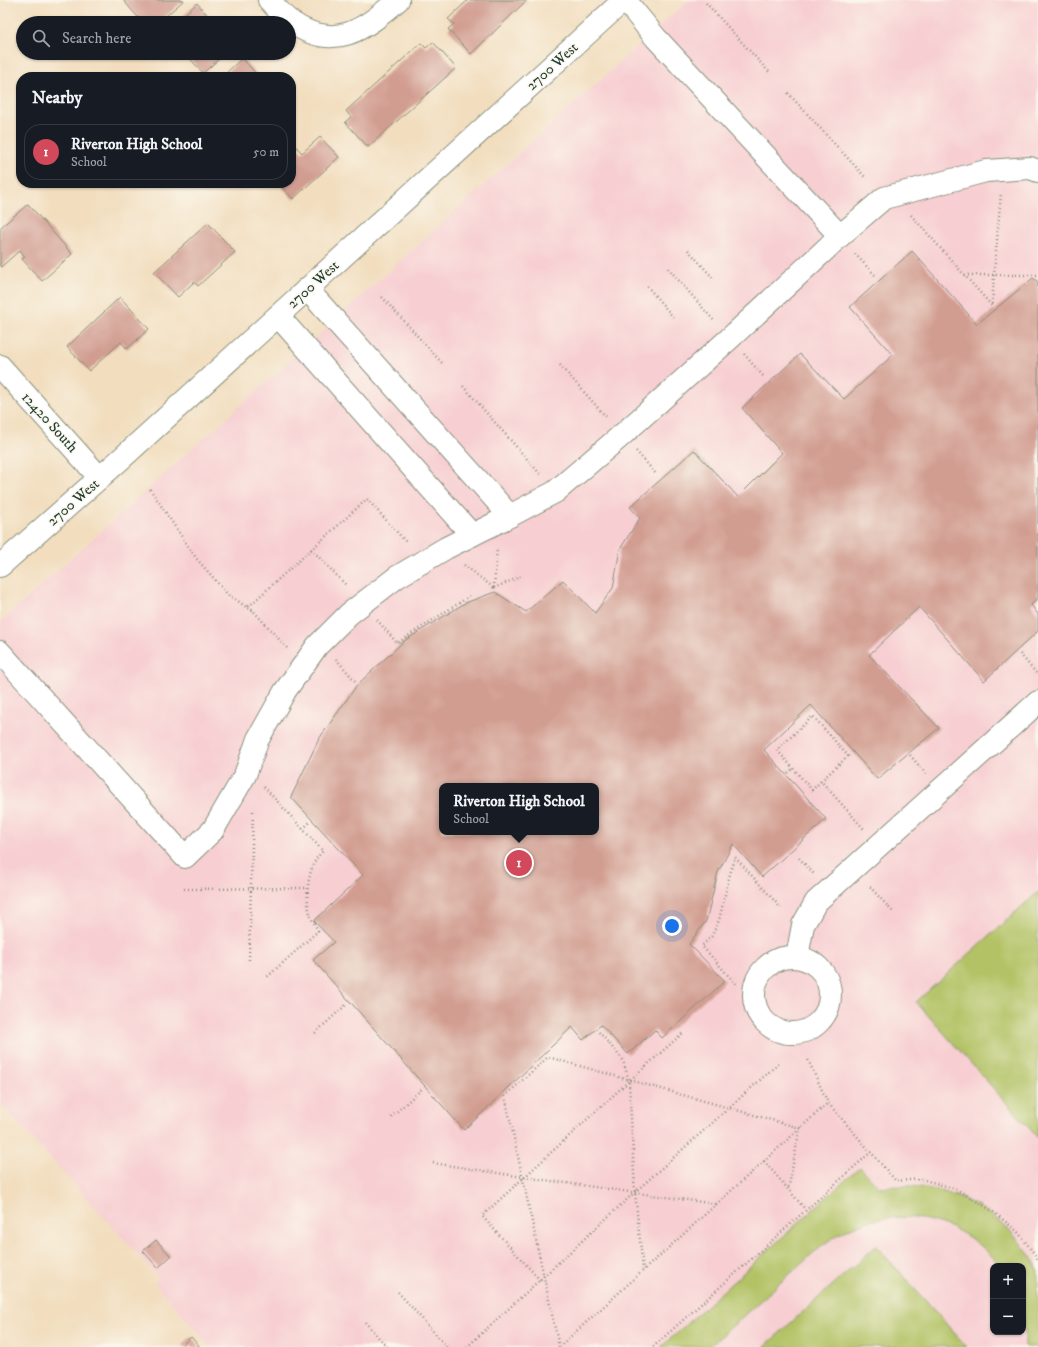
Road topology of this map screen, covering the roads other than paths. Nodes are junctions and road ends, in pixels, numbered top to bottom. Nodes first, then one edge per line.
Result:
1 (269, 0) edge
2 (398, 0) edge
3 (625, 0) edge
4 (285, 16) edge
5 (296, 25) edge
6 (1038, 171) edge
7 (840, 236) junction
8 (307, 289) junction
9 (278, 316) junction
10 (0, 366) edge
11 (100, 478) junction
12 (510, 516) junction
13 (472, 535) junction
14 (0, 566) edge
15 (0, 652) edge
16 (1038, 702) edge
17 (796, 957) dead end

1 - 4 main road
2 - 5 main road
3 - 7 main road
3 - 8 main road, 2700 West
6 - 7 main road
7 - 12 main road
8 - 9 main road, 2700 West
8 - 12 main road
9 - 11 main road, 2700 West
9 - 13 main road
10 - 11 main road, 12420 South
11 - 14 main road, 2700 West
12 - 13 main road
13 - 15 main road
16 - 17 main road

